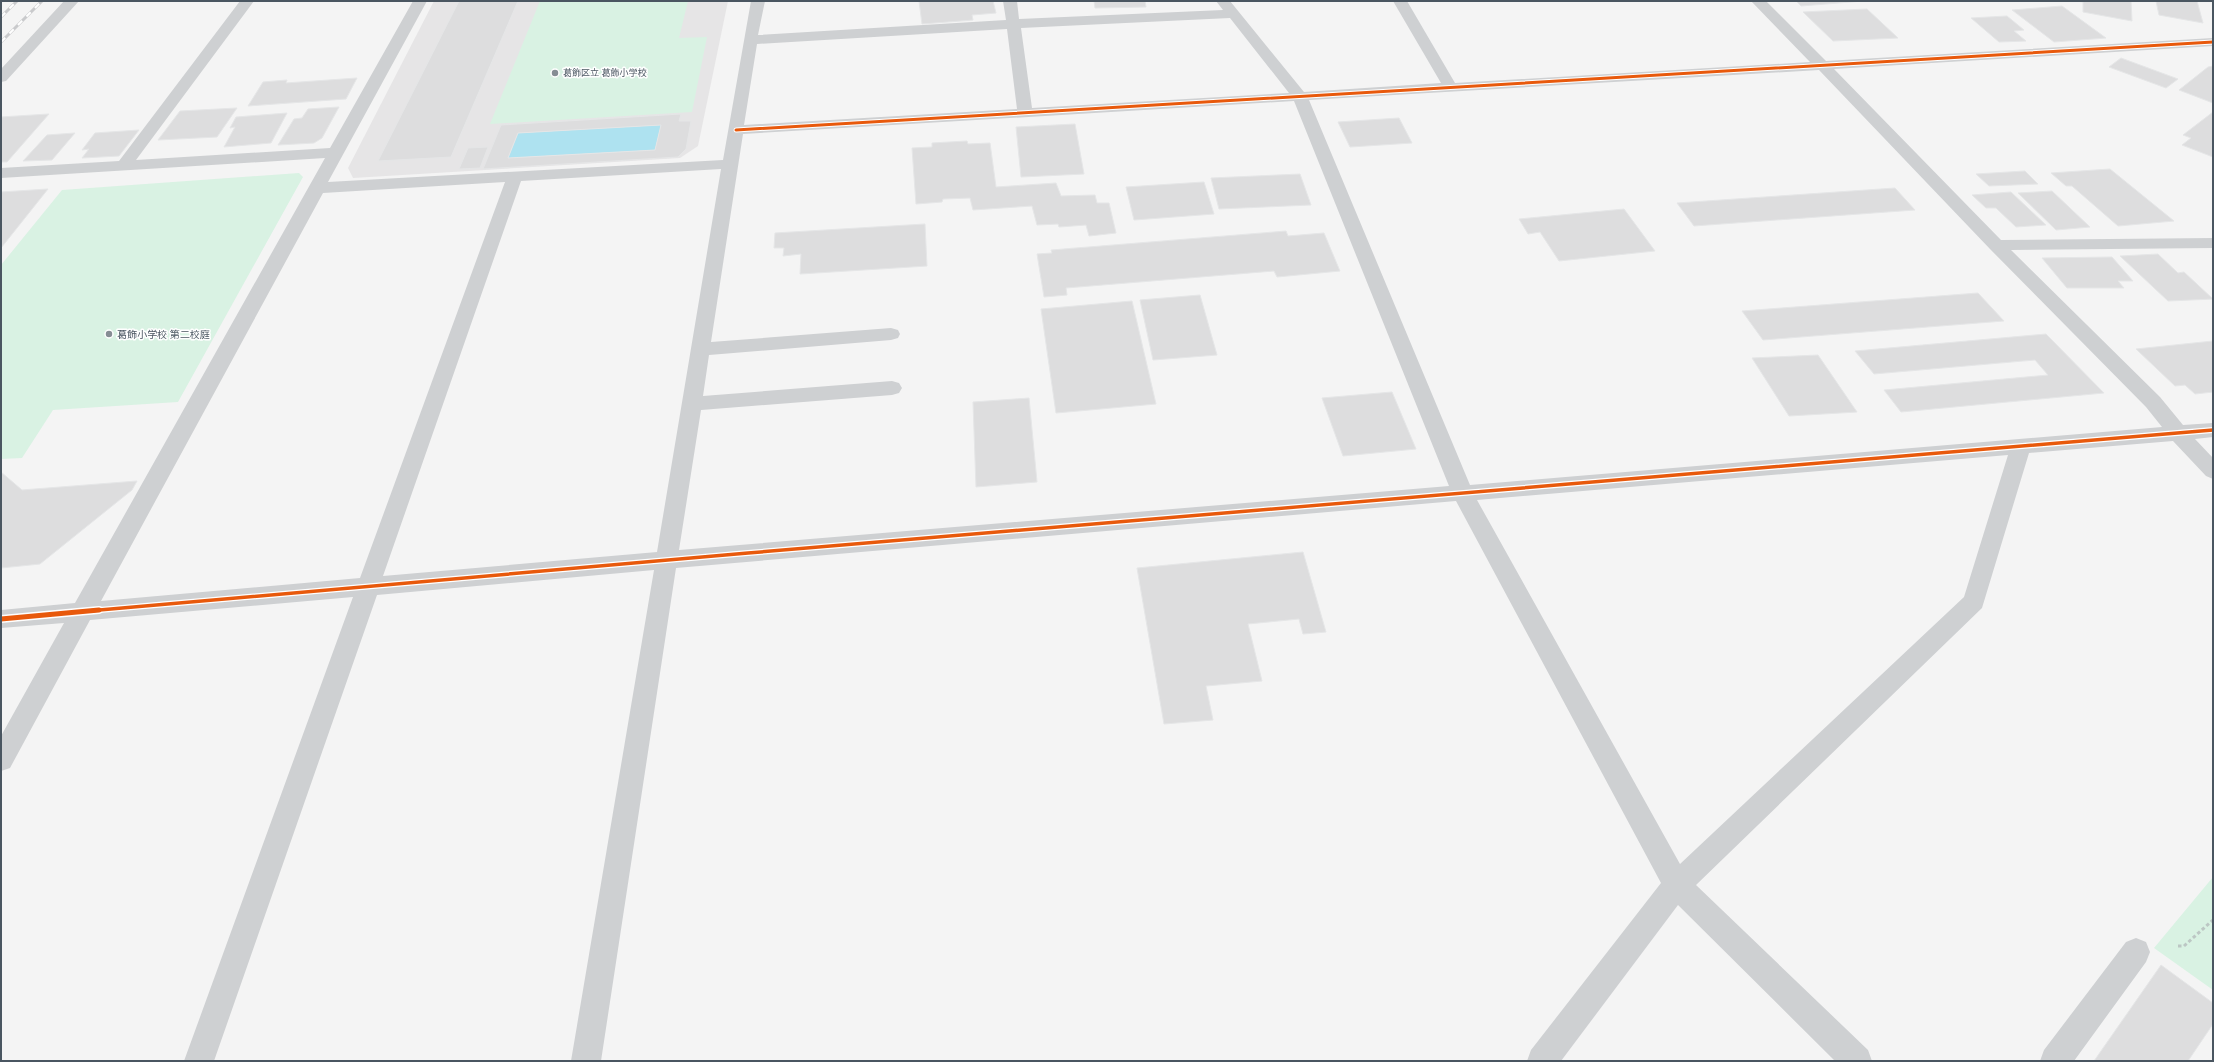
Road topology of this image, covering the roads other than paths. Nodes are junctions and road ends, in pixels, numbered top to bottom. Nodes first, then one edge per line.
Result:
1 (72, 1) edge
2 (247, 1) edge
3 (420, 1) edge
4 (758, 1) edge
5 (1010, 1) edge
6 (1223, 1) edge
7 (1400, 1) edge
8 (1758, 1) edge
9 (1233, 14) junction
10 (1013, 24) junction
11 (750, 40) junction
12 (2213, 42) edge
13 (1823, 66) junction
14 (1, 78) edge
15 (1451, 88) junction
16 (1300, 97) junction
17 (1025, 112) junction
18 (736, 130) junction
19 (335, 153) junction
20 (730, 164) junction
21 (123, 167) junction
22 (1, 174) edge
23 (515, 176) junction
24 (317, 188) junction
25 (2213, 242) edge
26 (1996, 245) junction
27 (891, 334) dead end
28 (701, 349) junction
29 (892, 388) dead end
30 (692, 404) junction
31 (2213, 430) edge
32 (2178, 433) junction
33 (2021, 446) junction
34 (2213, 471) edge
35 (1463, 494) junction
36 (667, 560) junction
37 (370, 586) junction
38 (84, 612) junction
39 (1, 618) edge
40 (1, 760) edge
41 (1677, 885) junction
42 (2136, 952) dead end
43 (199, 1061) edge
44 (586, 1061) edge
45 (1542, 1061) edge
46 (1857, 1061) edge
47 (2055, 1061) edge

1 - 14 street
2 - 21 street
3 - 19 street
4 - 11 street
5 - 10 street
6 - 9 street
7 - 15 street
8 - 13 street
9 - 10 street
9 - 16 street
10 - 11 street
10 - 17 street
11 - 18 street
12 - 13 street
13 - 15 street
13 - 26 street
15 - 16 street
16 - 17 street
16 - 35 street
17 - 18 street
18 - 20 street
19 - 21 street
19 - 24 street
20 - 23 street
20 - 28 street
21 - 22 street
23 - 24 street
23 - 37 street
24 - 38 street
25 - 26 street
26 - 32 street
27 - 28 street
28 - 30 street
29 - 30 street
30 - 36 street
31 - 32 street
32 - 33 street
32 - 34 street
33 - 35 street
33 - 41 street
35 - 36 street
35 - 41 street
36 - 37 street
36 - 44 street
37 - 38 street
37 - 43 street
38 - 39 street
38 - 40 street
41 - 45 street
41 - 46 street
42 - 47 street

